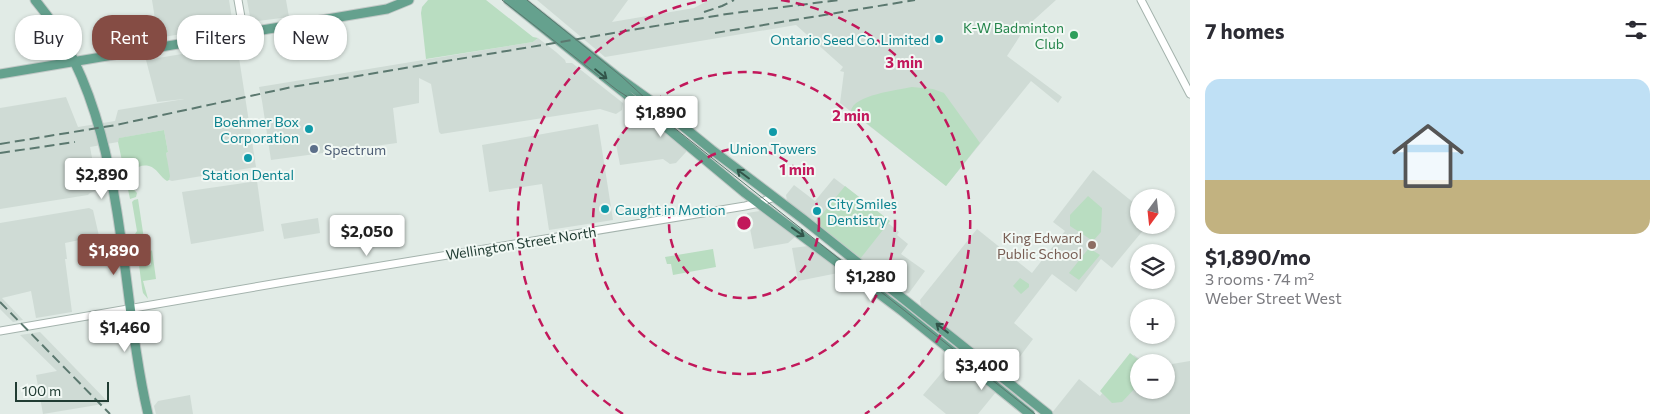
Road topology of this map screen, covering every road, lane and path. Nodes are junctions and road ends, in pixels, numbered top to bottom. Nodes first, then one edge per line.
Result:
1 (35, 0) edge
2 (238, 0) edge
3 (409, 0) edge
4 (508, 0) edge
5 (520, 0) edge
6 (1141, 0) edge
7 (241, 15) edge
8 (264, 31) edge
9 (177, 45) edge
10 (74, 62) junction
11 (0, 74) edge
12 (1190, 94) edge
13 (774, 197) junction
14 (759, 203) junction
15 (130, 309) junction
16 (0, 331) edge
17 (148, 414) edge
18 (1030, 414) edge
19 (1048, 414) edge

1 - 10 main road
2 - 7 street
3 - 8 main road
4 -> 14 main road
13 -> 5 main road
6 - 12 street
9 - 10 main road
10 - 11 main road
10 - 15 main road
13 - 14 street, Wellington Street North
19 -> 13 main road
14 - 15 street, Wellington Street North
14 -> 18 main road
15 - 16 street, Wellington Street North
15 - 17 main road

